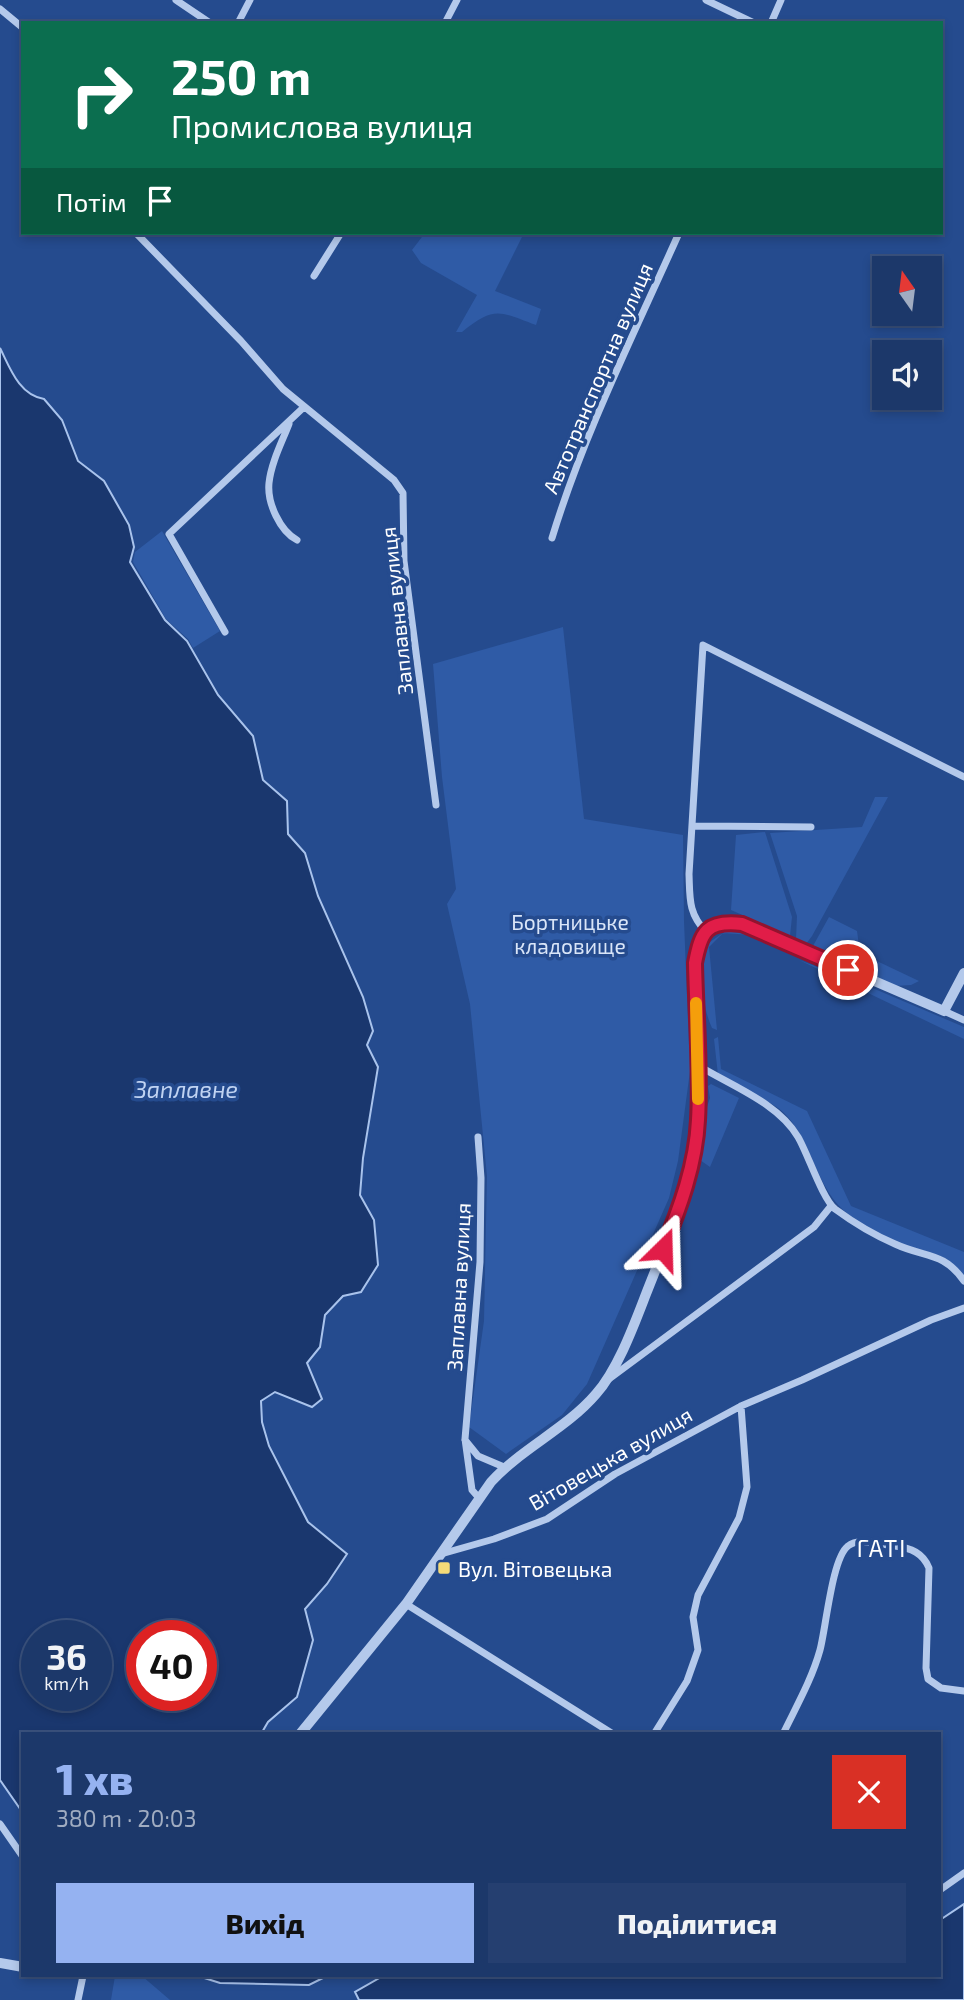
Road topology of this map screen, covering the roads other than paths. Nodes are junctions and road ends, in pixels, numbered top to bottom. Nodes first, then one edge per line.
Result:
1 (176, 0) edge
2 (250, 0) edge
3 (457, 0) edge
4 (706, 0) edge
5 (781, 0) edge
6 (0, 9) edge
7 (207, 21) edge
8 (239, 21) edge
9 (446, 21) edge
10 (750, 21) edge
11 (772, 21) edge
12 (21, 27) edge
13 (138, 235) edge
14 (340, 235) edge
15 (678, 235) edge
16 (314, 276) dead end
17 (304, 407) junction
18 (290, 420) junction
19 (552, 538) dead end
20 (297, 540) dead end
21 (225, 632) dead end
22 (964, 778) edge
23 (436, 805) dead end
24 (693, 826) junction
25 (811, 827) dead end
26 (705, 932) junction
27 (964, 973) edge
28 (944, 1011) junction
29 (964, 1020) edge
30 (698, 1066) junction
31 (478, 1138) dead end
32 (831, 1206) junction
33 (964, 1281) edge
34 (964, 1308) edge
35 (603, 1384) junction
36 (741, 1405) junction
37 (465, 1439) junction
38 (504, 1467) junction
39 (480, 1498) junction
40 (441, 1554) junction
41 (406, 1604) junction
42 (964, 1691) edge
43 (302, 1732) edge
44 (610, 1732) edge
45 (655, 1732) edge
46 (784, 1732) edge
47 (0, 1824) edge
48 (21, 1854) edge
49 (964, 1873) edge
50 (941, 1889) edge
51 (0, 1963) edge
52 (21, 1967) edge
53 (83, 1977) edge
54 (78, 2000) edge

1 - 7 street
2 - 8 street
3 - 9 street
4 - 10 street
5 - 11 street
6 - 12 street
13 - 17 street, Заплавна вулиця
14 - 16 street
15 - 19 street, Автотранспортна вулиця
17 - 18 street
17 - 23 street, Заплавна вулиця
18 - 20 street
18 - 21 street
22 - 24 street
24 - 25 street
24 - 26 street
26 - 28 street
26 - 30 street
27 - 28 street
28 - 29 street
30 - 32 street
30 - 35 street
31 - 37 street, Заплавна вулиця
32 - 33 street
32 - 35 street
34 - 36 street, Вітовецька вулиця
35 - 38 street
36 - 40 street, Вітовецька вулиця
36 - 45 street
37 - 38 street
37 - 39 street, Заплавна вулиця
38 - 39 street
39 - 40 street
40 - 41 street
41 - 43 street
41 - 44 street
42 - 46 street
47 - 48 street
49 - 50 street
51 - 52 street
53 - 54 street

